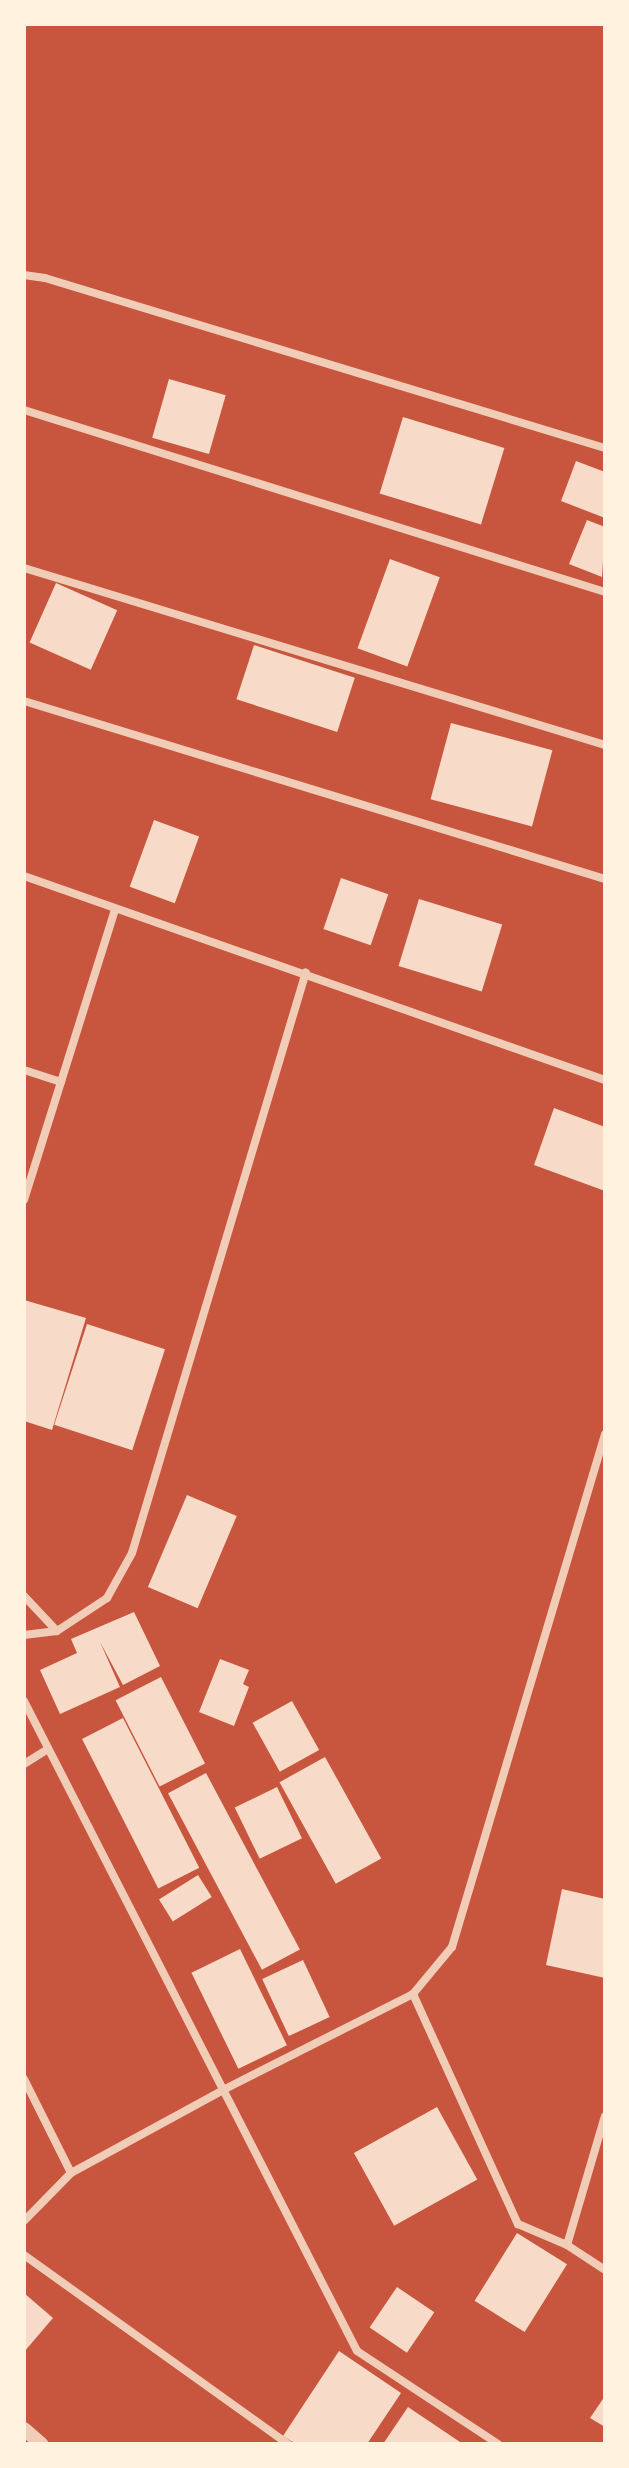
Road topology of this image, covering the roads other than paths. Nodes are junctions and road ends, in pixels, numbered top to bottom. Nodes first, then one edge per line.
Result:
1 (24, 275) edge
2 (24, 410) edge
3 (605, 448) edge
4 (24, 568) edge
5 (605, 592) edge
6 (24, 701) edge
7 (605, 745) edge
8 (24, 876) edge
9 (605, 879) edge
10 (115, 909) junction
11 (306, 972) junction
12 (24, 1070) edge
13 (605, 1080) edge
14 (61, 1082) junction
15 (24, 1200) edge
16 (605, 1434) edge
17 (24, 1596) edge
18 (57, 1631) junction
19 (24, 1635) edge
20 (24, 1701) edge
21 (48, 1749) junction
22 (24, 1764) edge
23 (413, 1994) junction
24 (24, 2079) edge
25 (223, 2090) junction
26 (605, 2116) edge
27 (71, 2173) junction
28 (26, 2214) edge
29 (567, 2245) junction
30 (24, 2255) edge
31 (605, 2270) edge
32 (24, 2429) edge
33 (41, 2444) edge
34 (288, 2444) edge
35 (498, 2444) edge

1 - 3 street
2 - 5 street
4 - 7 street
6 - 9 street
8 - 10 street
10 - 11 street
10 - 14 street
11 - 13 street
11 - 18 street
12 - 14 street
14 - 15 street
16 - 23 street
17 - 18 street
18 - 19 street
20 - 21 street
21 - 22 street
21 - 25 street
23 - 25 street
23 - 29 street
24 - 27 street
25 - 27 street
25 - 35 street
26 - 29 street
27 - 28 street
29 - 31 street
30 - 34 street
32 - 33 street

